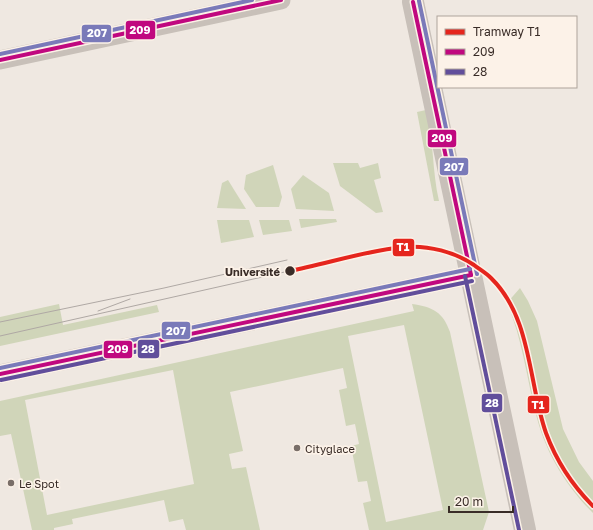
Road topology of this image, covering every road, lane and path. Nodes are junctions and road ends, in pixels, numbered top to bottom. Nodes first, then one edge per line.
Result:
1 (281, 0) edge
2 (410, 1) edge
3 (0, 60) edge
4 (471, 275) junction
5 (0, 374) edge
6 (524, 530) edge

1 - 3 street
2 - 4 street
4 - 5 street
4 - 6 street

